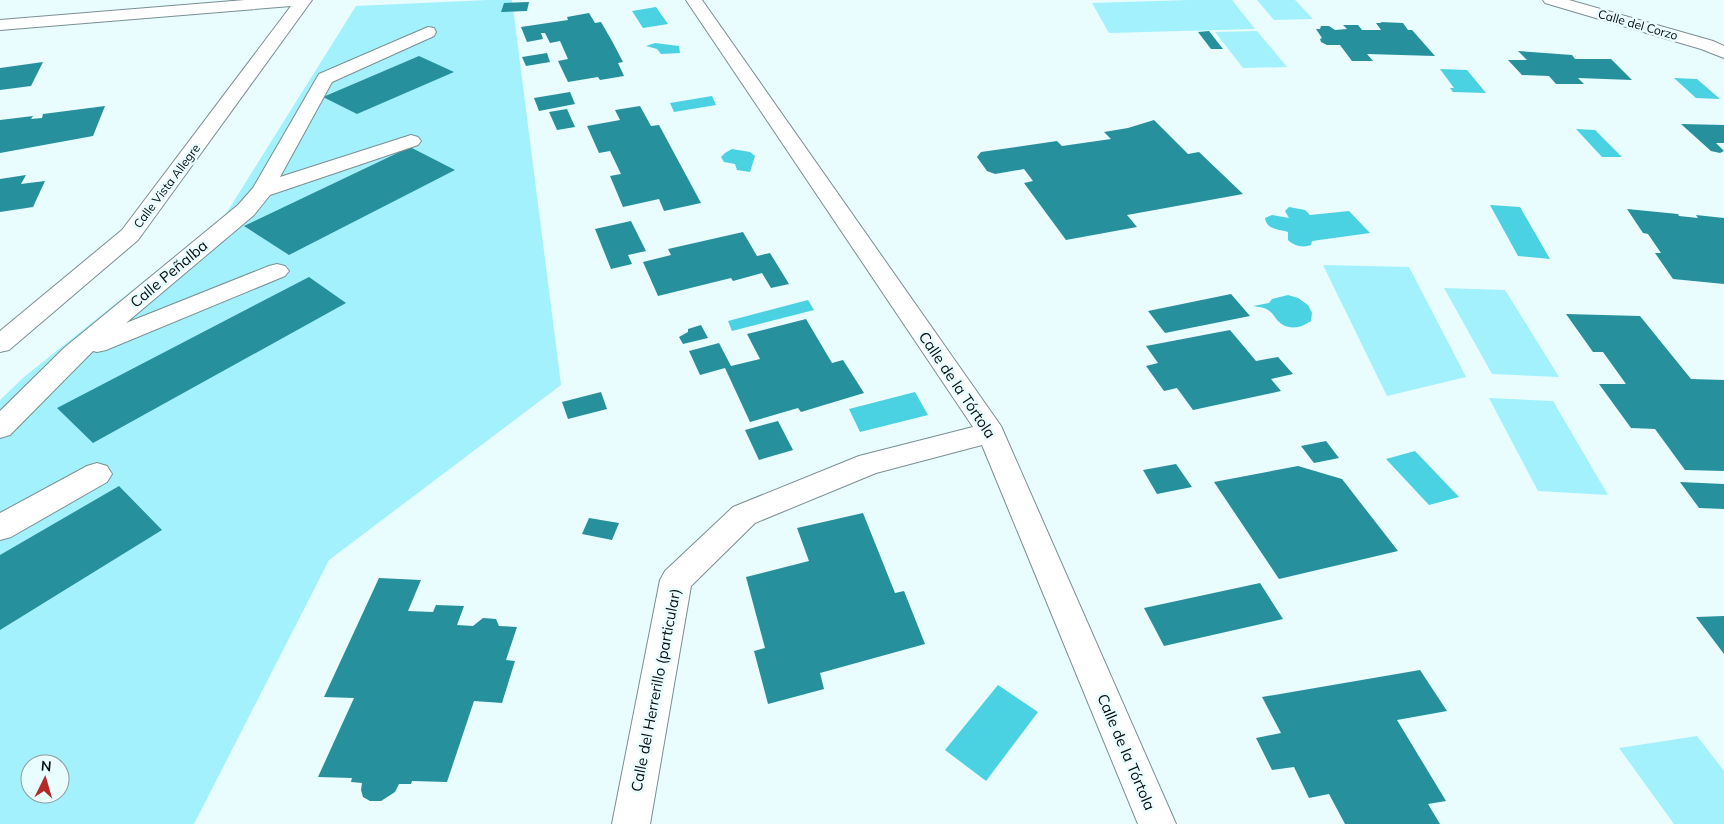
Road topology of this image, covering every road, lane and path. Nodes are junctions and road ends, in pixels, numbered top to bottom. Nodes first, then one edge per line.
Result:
1 (90, 0) edge
2 (304, 0) edge
3 (1551, 0) edge
4 (704, 4) edge
5 (66, 18) junction
6 (0, 25) edge
7 (428, 32) dead end
8 (1724, 53) edge
9 (411, 141) dead end
10 (262, 190) junction
11 (277, 272) dead end
12 (0, 344) edge
13 (73, 354) junction
14 (0, 428) edge
15 (991, 433) junction
16 (97, 474) dead end
17 (0, 528) edge
18 (631, 824) edge
19 (1157, 824) edge

1 - 5 street
2 - 5 street
2 - 12 street, Calle Vista Allegre
3 - 8 street, Calle del Corzo
4 - 15 street, Calle de la Tórtola
5 - 6 street
7 - 10 street, Calle Peñalba
9 - 10 street
10 - 13 street, Calle Peñalba
11 - 13 street, Calle Peñalba
13 - 14 street, Calle Peñalba
15 - 18 street, Calle del Herrerillo (particular)
15 - 19 street, Calle de la Tórtola
16 - 17 street

